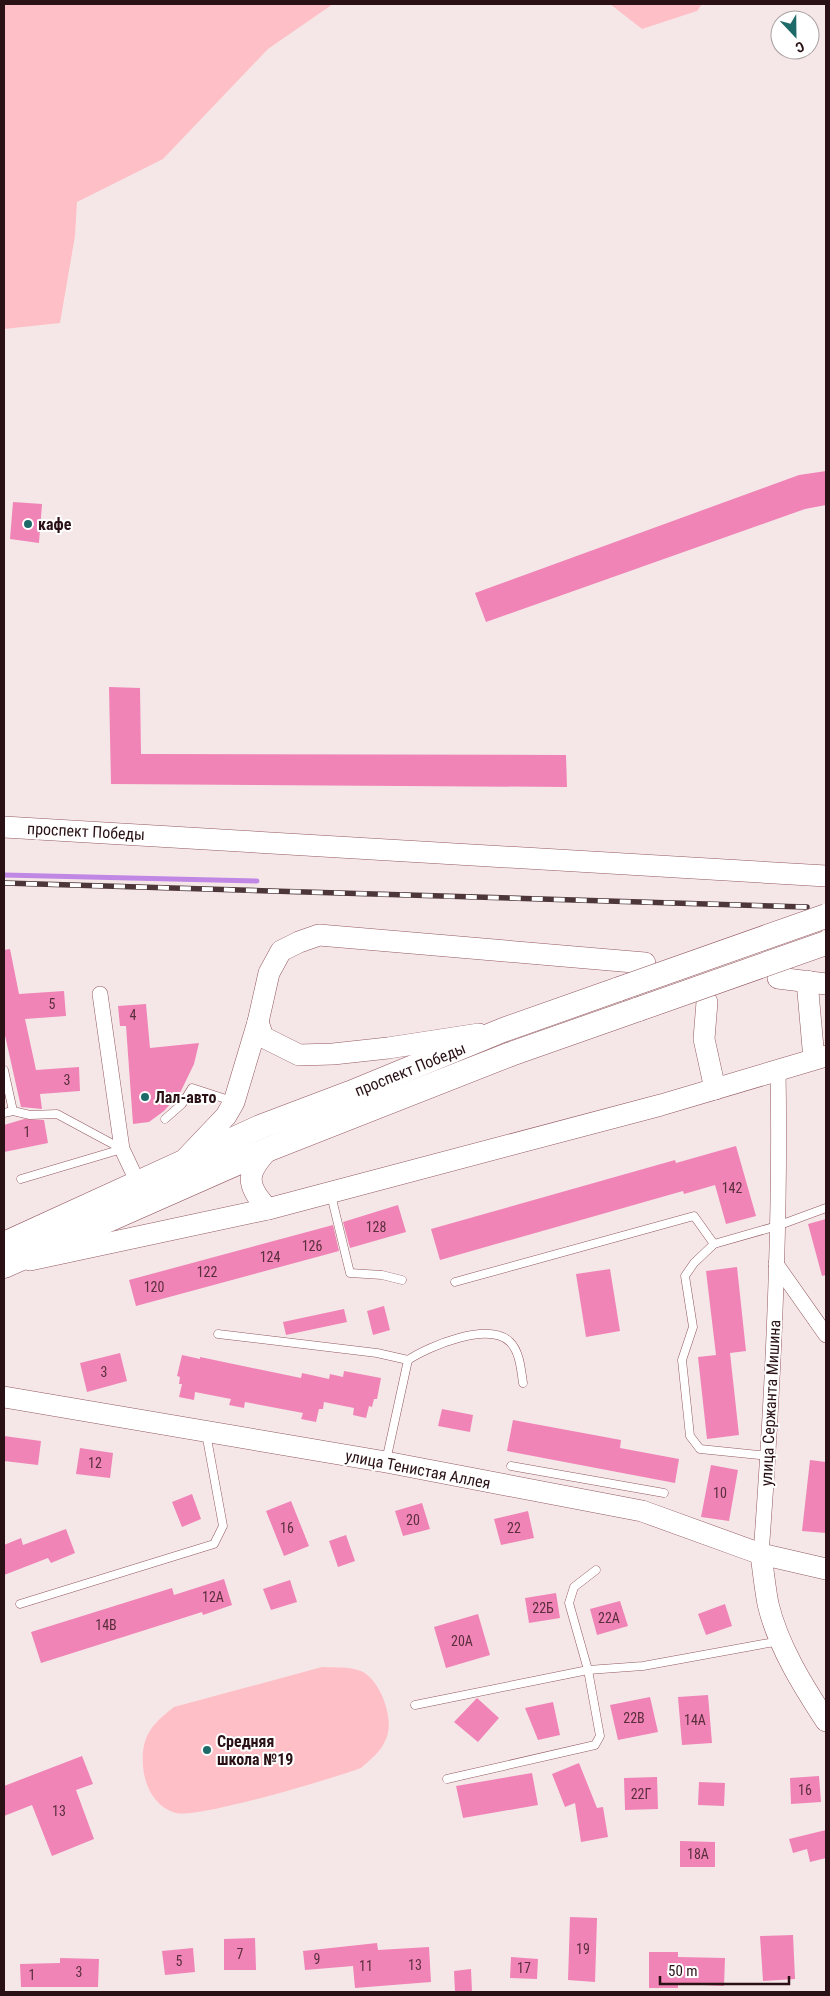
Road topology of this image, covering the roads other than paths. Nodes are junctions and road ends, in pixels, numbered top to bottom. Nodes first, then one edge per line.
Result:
1 (4, 827) edge
2 (826, 876) edge
3 (826, 916) edge
4 (826, 944) edge
5 (646, 964) dead end
6 (778, 978) dead end
7 (816, 982) edge
8 (100, 994) dead end
9 (707, 1002) dead end
10 (258, 1022) junction
11 (503, 1030) junction
12 (820, 1058) edge
13 (778, 1069) junction
14 (4, 1070) edge
15 (715, 1088) junction
16 (234, 1102) junction
17 (13, 1111) junction
18 (4, 1113) edge
19 (165, 1120) dead end
20 (269, 1149) junction
21 (122, 1150) junction
22 (182, 1162) junction
23 (21, 1179) dead end
24 (138, 1182) junction
25 (330, 1192) junction
26 (826, 1208) edge
27 (268, 1209) junction
28 (777, 1226) junction
29 (714, 1244) junction
30 (6, 1258) edge
31 (776, 1264) junction
32 (402, 1280) dead end
33 (455, 1282) dead end
34 (218, 1334) dead end
35 (826, 1335) edge
36 (408, 1360) junction
37 (523, 1383) dead end
38 (4, 1397) edge
39 (206, 1431) junction
40 (768, 1456) junction
41 (386, 1462) junction
42 (511, 1466) dead end
43 (664, 1494) dead end
44 (643, 1501) junction
45 (761, 1554) junction
46 (826, 1569) edge
47 (596, 1570) dead end
48 (20, 1604) dead end
49 (782, 1641) junction
50 (588, 1670) junction
51 (415, 1704) dead end
52 (826, 1721) edge
53 (447, 1779) dead end

1 - 2 street, проспект Победы
3 - 11 main road, проспект Победы, bridge
4 - 20 main road, проспект Победы, bridge
5 - 10 street
6 - 7 street
7 - 12 street
8 - 21 street
9 - 15 street
10 - 11 street
10 - 16 street
11 - 22 main road, проспект Победы
12 - 13 street
13 - 15 street
13 - 28 street, улица Сержанта Мишина
14 - 17 lane
15 - 25 street
16 - 19 lane
16 - 22 street
17 - 18 lane
17 - 21 lane
20 - 27 street
20 - 30 main road, проспект Победы
21 - 23 lane
21 - 24 street
22 - 24 main road, проспект Победы
24 - 30 main road, проспект Победы
25 - 27 street
25 - 32 lane
26 - 28 lane
27 - 30 street
28 - 29 lane
28 - 31 street, улица Сержанта Мишина
29 - 33 lane
29 - 40 lane
31 - 35 street
31 - 40 street, улица Сержанта Мишина
34 - 36 lane
36 - 37 lane
36 - 41 lane
38 - 39 street, улица Тенистая Аллея
39 - 41 street, улица Тенистая Аллея
39 - 48 lane
40 - 45 street, улица Сержанта Мишина
41 - 44 street, улица Тенистая Аллея
42 - 44 lane
43 - 44 lane
44 - 45 street, улица Тенистая Аллея
45 - 46 street, улица Тенистая Аллея
45 - 49 street, улица Сержанта Мишина
47 - 50 lane
49 - 50 lane
49 - 52 street, улица Сержанта Мишина
50 - 51 lane
50 - 53 lane

